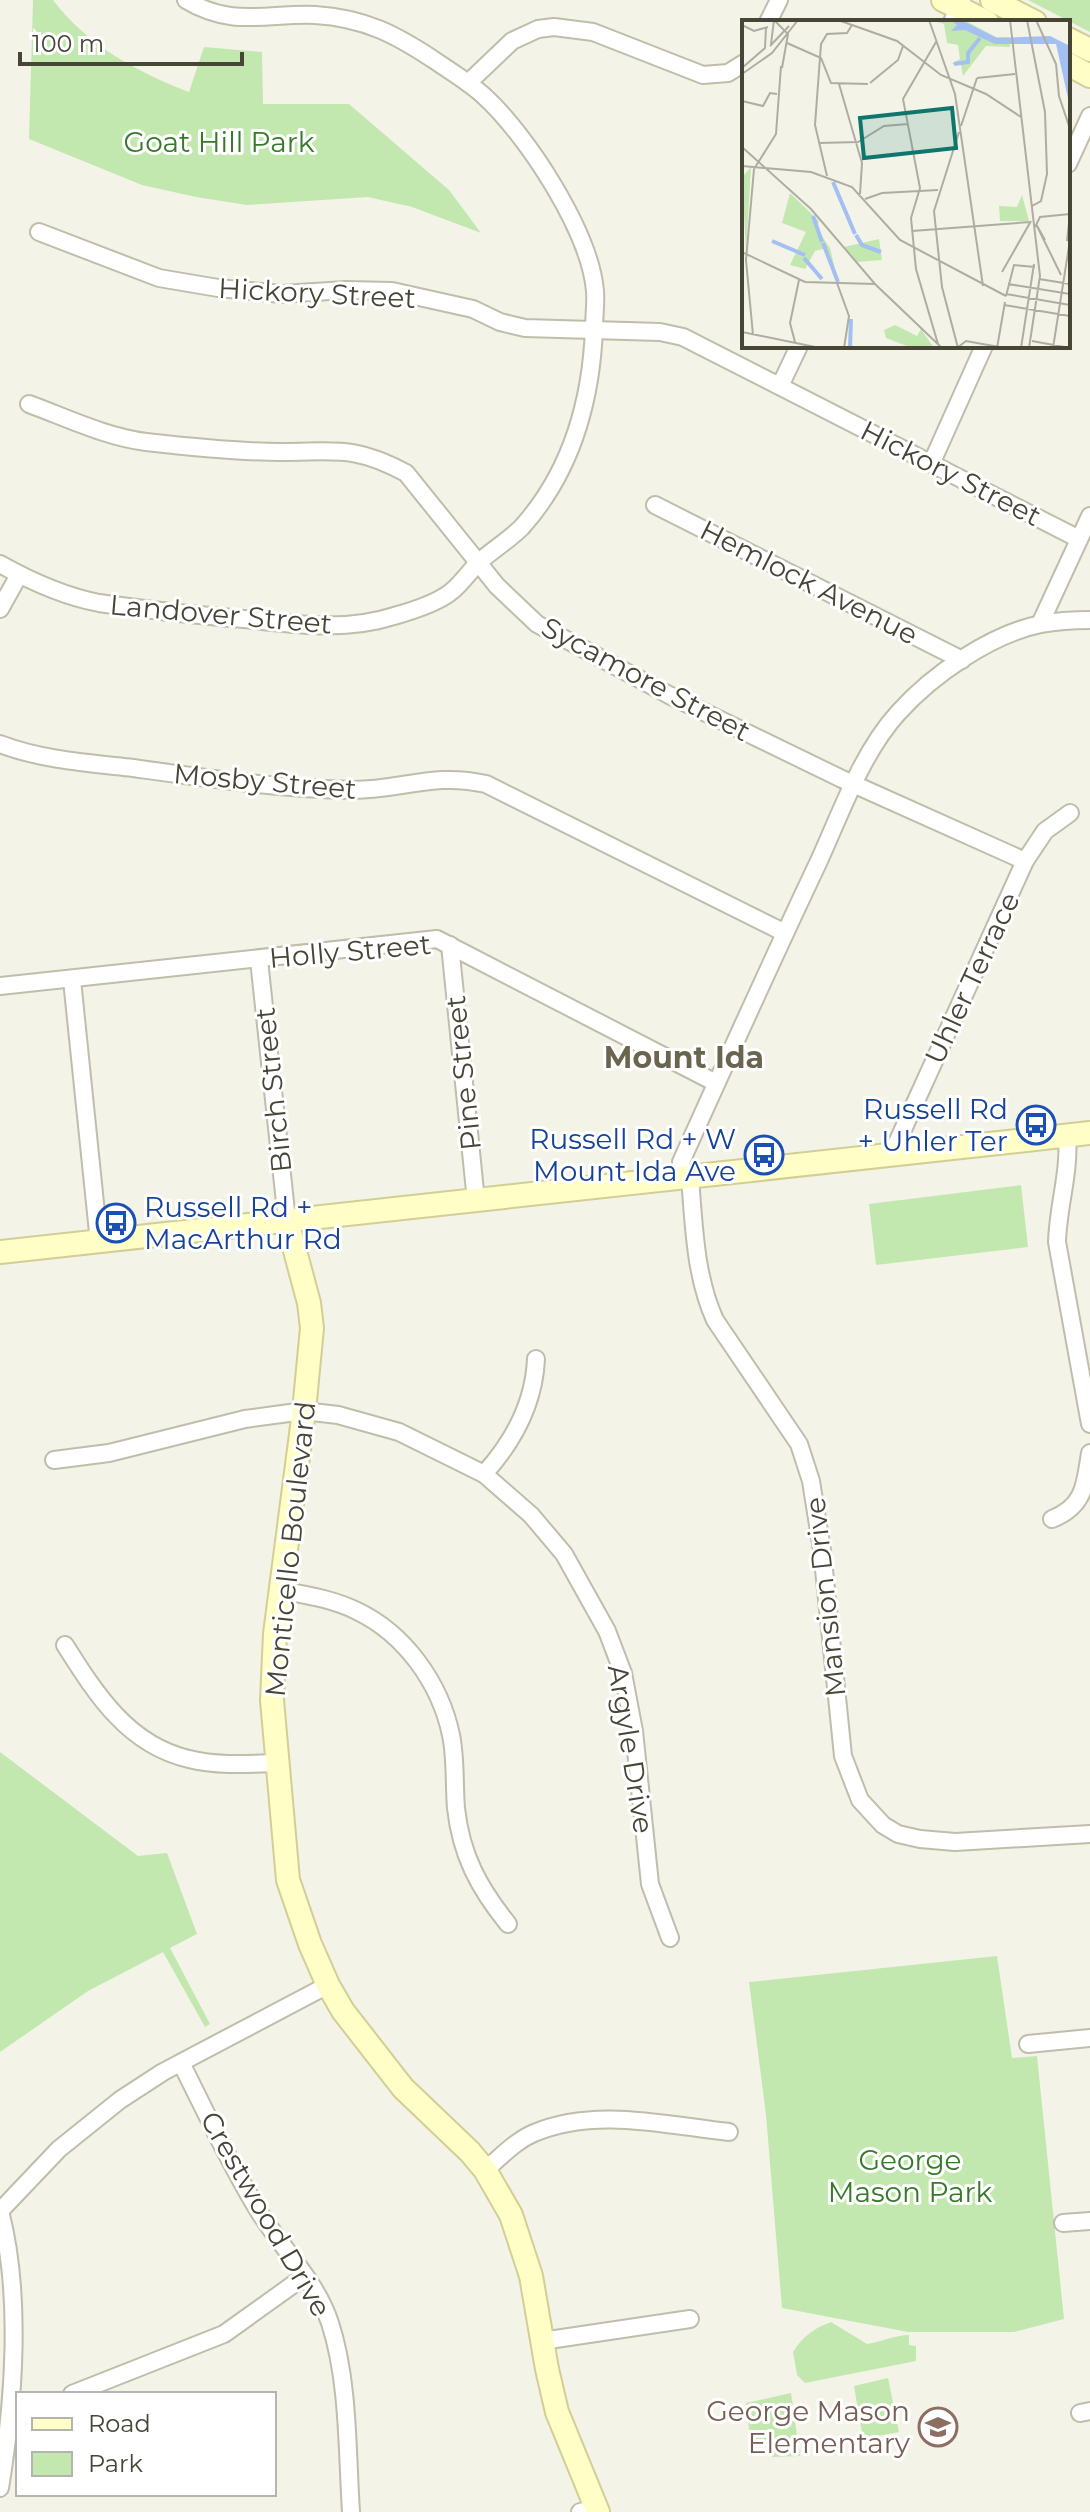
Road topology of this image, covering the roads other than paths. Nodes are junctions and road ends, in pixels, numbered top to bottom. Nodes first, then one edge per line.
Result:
1 (186, 0) edge
2 (779, 0) edge
3 (992, 0) edge
4 (954, 7) edge
5 (769, 20) edge
6 (983, 20) edge
7 (1031, 20) edge
8 (1070, 40) edge
9 (1090, 50) edge
10 (742, 64) edge
11 (1070, 65) edge
12 (1090, 76) edge
13 (468, 83) junction
14 (1090, 116) edge
15 (1070, 160) edge
16 (39, 232) dead end
17 (593, 330) junction
18 (798, 348) edge
19 (983, 348) edge
20 (780, 386) junction
21 (29, 404) dead end
22 (932, 462) junction
23 (655, 505) dead end
24 (1090, 516) edge
25 (1079, 539) junction
26 (479, 562) junction
27 (0, 564) edge
28 (19, 575) junction
29 (0, 609) edge
30 (1090, 620) edge
31 (1040, 624) junction
32 (962, 660) junction
33 (0, 744) edge
34 (854, 785) junction
35 (1070, 813) dead end
36 (1025, 861) junction
37 (785, 933) junction
38 (450, 945) junction
39 (259, 960) junction
40 (72, 980) junction
41 (0, 986) edge
42 (716, 1083) junction
43 (1090, 1133) edge
44 (1067, 1136) junction
45 (891, 1156) junction
46 (686, 1178) junction
47 (476, 1201) junction
48 (287, 1221) junction
49 (99, 1242) junction
50 (0, 1252) edge
51 (536, 1359) dead end
52 (304, 1411) junction
53 (1090, 1424) edge
54 (1090, 1453) edge
55 (54, 1460) dead end
56 (484, 1474) junction
57 (1052, 1519) dead end
58 (280, 1590) junction
59 (65, 1645) dead end
60 (276, 1763) junction
61 (1090, 1834) edge
62 (508, 1924) dead end
63 (670, 1938) dead end
64 (328, 1985) junction
65 (1090, 2038) edge
66 (1028, 2044) dead end
67 (181, 2063) junction
68 (729, 2132) dead end
69 (485, 2170) junction
70 (0, 2211) edge
71 (1090, 2221) edge
72 (1063, 2223) dead end
73 (305, 2276) junction
74 (690, 2319) dead end
75 (542, 2341) junction
76 (77, 2392) edge
77 (9, 2426) edge
78 (0, 2488) edge
79 (592, 2511) edge
80 (351, 2512) edge

1 - 13 street, Landover Street
2 - 5 street
3 - 7 street
4 - 6 street
8 - 9 street
10 - 13 street
11 - 12 street
13 - 17 street, Landover Street
14 - 15 street
16 - 17 street, Hickory Street
17 - 20 street, Hickory Street
17 - 26 street, Landover Street
18 - 20 street
19 - 22 street
20 - 22 street, Hickory Street
21 - 26 street, Sycamore Street
22 - 25 street, Hickory Street
23 - 32 street, Hemlock Avenue
24 - 25 street
25 - 31 street
26 - 28 street, Landover Street
26 - 34 street, Sycamore Street
27 - 28 street, Landover Street
28 - 29 street
30 - 31 street, Mansion Drive
31 - 32 street, Mansion Drive
32 - 34 street, Mansion Drive
33 - 37 street, Mosby Street
34 - 36 street, Sycamore Street
34 - 37 street, Mansion Drive
35 - 36 street, Uhler Terrace
36 - 45 street, Uhler Terrace
37 - 42 street, Mansion Drive
38 - 39 street, Holly Street
38 - 42 street, Holly Street
38 - 47 street, Pine Street
39 - 40 street, Holly Street
39 - 48 street, Birch Street
40 - 41 street, Holly Street
40 - 49 street
42 - 46 street, Mansion Drive
43 - 44 street
44 - 45 street
44 - 53 street
45 - 46 street
46 - 47 street
46 - 61 street, Mansion Drive
47 - 48 street
48 - 49 street
48 - 52 street, Monticello Boulevard
49 - 50 street
51 - 56 street
52 - 55 street, Argyle Drive
52 - 56 street, Argyle Drive
52 - 58 street, Monticello Boulevard
54 - 57 street
56 - 63 street, Argyle Drive
58 - 60 street, Monticello Boulevard
58 - 62 street
59 - 60 street
60 - 64 street, Monticello Boulevard
64 - 67 street
64 - 69 street, Monticello Boulevard
65 - 66 street
67 - 70 street
67 - 73 street, Crestwood Drive
68 - 69 street
69 - 75 street, Monticello Boulevard
70 - 77 street
71 - 72 street
73 - 76 street
73 - 80 street, Crestwood Drive
74 - 75 street
75 - 79 street, Monticello Boulevard
77 - 78 street

